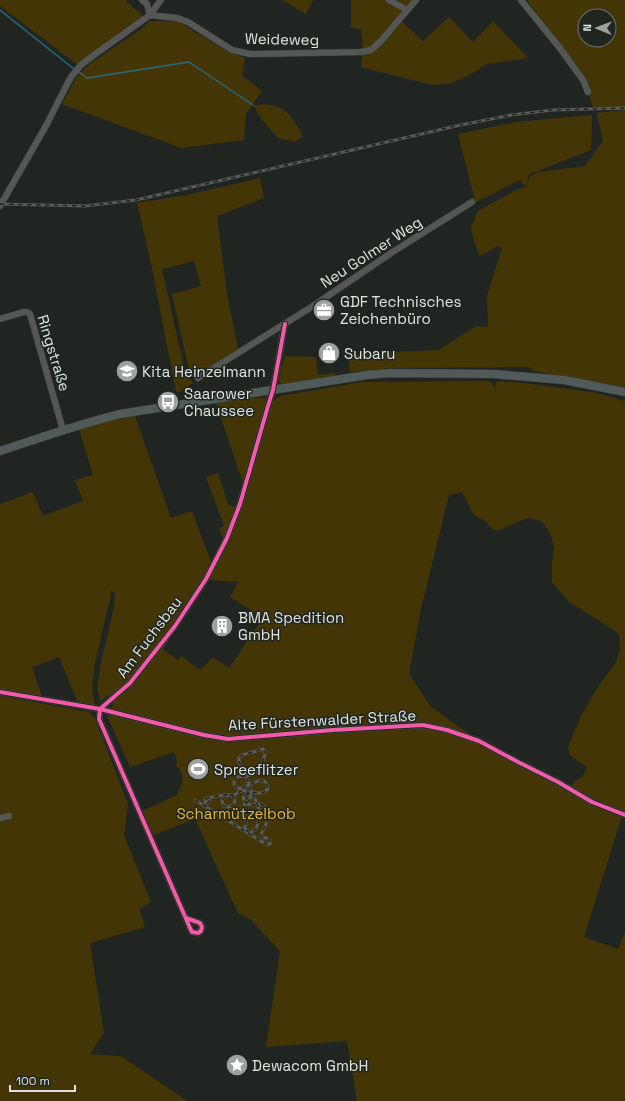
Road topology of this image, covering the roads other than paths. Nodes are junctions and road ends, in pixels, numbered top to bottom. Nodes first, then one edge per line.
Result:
1 (142, 0) edge
2 (160, 0) edge
3 (389, 0) edge
4 (416, 0) edge
5 (521, 0) edge
6 (407, 10) junction
7 (150, 15) junction
8 (588, 92) dead end
9 (472, 202) dead end
10 (0, 206) edge
11 (0, 319) edge
12 (285, 324) junction
13 (198, 378) dead end
14 (273, 390) junction
15 (625, 392) edge
16 (63, 430) junction
17 (0, 451) edge
18 (0, 692) edge
19 (100, 709) junction
20 (625, 815) edge
21 (9, 816) dead end
22 (0, 818) edge
23 (186, 918) junction

1 - 7 street
2 - 7 street
3 - 6 street
4 - 6 street, Weideweg
5 - 8 street
6 - 7 street, Weideweg
7 - 10 street
9 - 12 street, Neu Golmer Weg
11 - 16 street, Ringstraße
12 - 13 street, Neu Golmer Weg
12 - 14 street
14 - 15 main road
14 - 16 main road
14 - 19 street, Am Fuchsbau
16 - 17 main road
18 - 19 street, Alte Fürstenwalder Straße
19 - 20 street, Alte Fürstenwalder Straße
19 - 23 street
21 - 22 street
23 - 23 street

